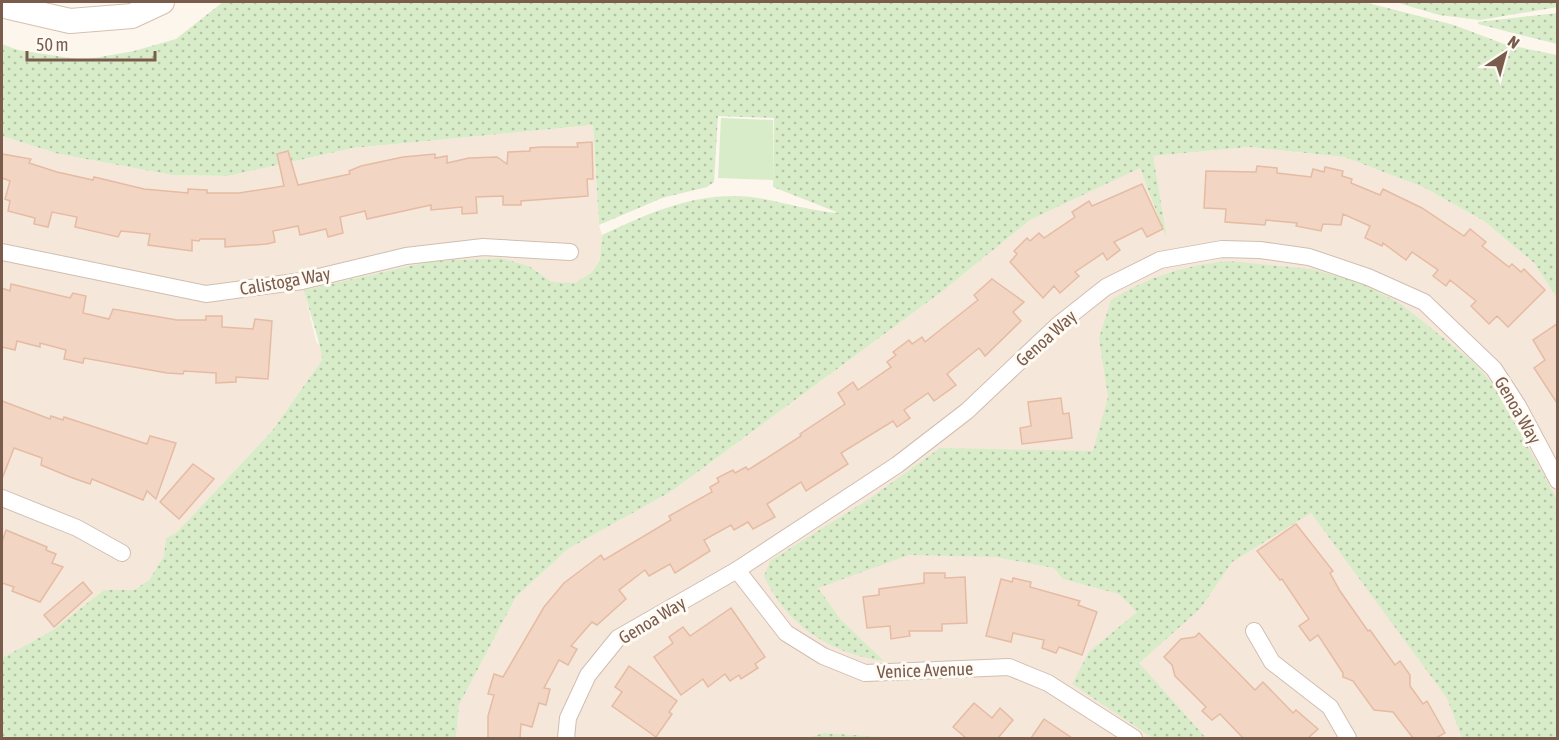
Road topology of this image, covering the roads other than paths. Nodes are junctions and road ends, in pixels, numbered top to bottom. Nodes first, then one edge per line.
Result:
1 (2, 2) edge
2 (162, 2) edge
3 (2, 252) edge
4 (570, 252) dead end
5 (1557, 481) edge
6 (2, 498) edge
7 (122, 553) dead end
8 (737, 570) junction
9 (1254, 631) dead end
10 (566, 738) edge
11 (1134, 738) edge
12 (1348, 738) edge

1 - 2 street
3 - 4 street, Calistoga Way
5 - 8 street, Genoa Way
6 - 7 street
8 - 10 street, Genoa Way
8 - 11 street, Venice Avenue
9 - 12 street

